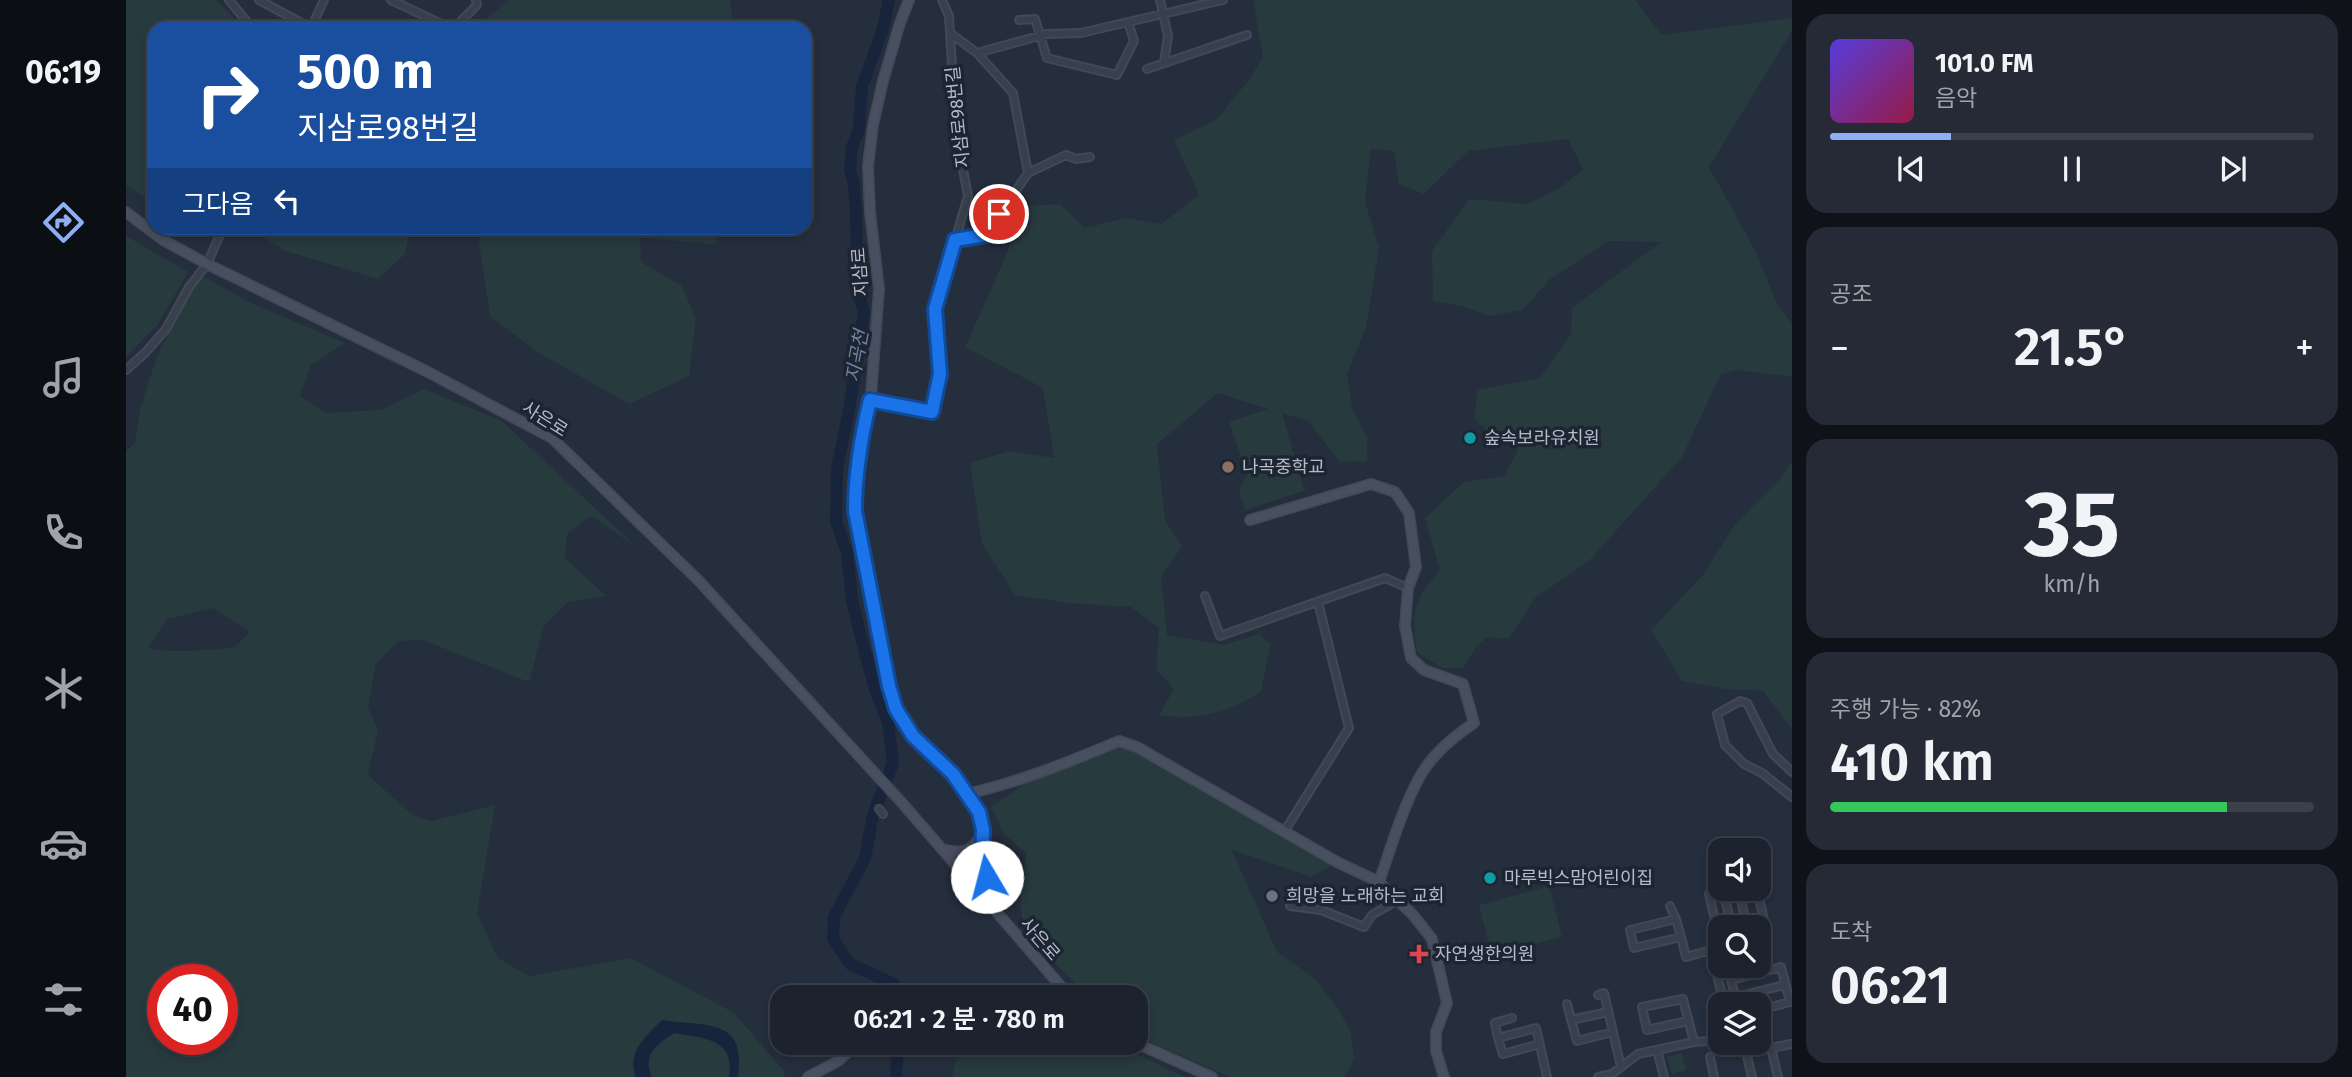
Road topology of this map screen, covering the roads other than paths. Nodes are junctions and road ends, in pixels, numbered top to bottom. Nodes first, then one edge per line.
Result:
1 (229, 0) edge
2 (259, 0) edge
3 (324, 0) edge
4 (391, 0) edge
5 (476, 0) edge
6 (909, 0) edge
7 (942, 0) edge
8 (1160, 0) edge
9 (1223, 0) edge
10 (1165, 14) junction
11 (1019, 20) dead end
12 (246, 21) edge
13 (298, 21) edge
14 (314, 21) edge
15 (437, 21) edge
16 (460, 21) edge
17 (1128, 22) junction
18 (950, 33) junction
19 (1247, 35) dead end
20 (1041, 36) junction
21 (977, 53) junction
22 (1164, 63) junction
23 (1147, 69) dead end
24 (1090, 157) dead end
25 (1028, 173) junction
26 (126, 212) edge
27 (147, 228) edge
28 (156, 235) edge
29 (220, 235) edge
30 (955, 240) junction
31 (207, 264) junction
32 (126, 370) edge
33 (870, 400) junction
34 (1250, 520) dead end
35 (1408, 588) junction
36 (1205, 596) dead end
37 (1318, 602) junction
38 (1792, 772) edge
39 (966, 794) junction
40 (1792, 797) edge
41 (1284, 832) junction
42 (983, 834) junction
43 (942, 849) junction
44 (982, 859) junction
45 (1379, 882) junction
46 (976, 888) junction
47 (1398, 900) junction
48 (1290, 906) dead end
49 (1670, 906) dead end
50 (995, 910) junction
51 (1676, 919) junction
52 (1681, 937) junction
53 (1708, 951) edge
54 (1057, 985) edge
55 (1785, 985) junction
56 (1734, 992) edge
57 (1764, 992) edge
58 (1598, 995) dead end
59 (1567, 1004) dead end
60 (1771, 1007) edge
61 (1608, 1012) junction
62 (1512, 1018) dead end
63 (1571, 1020) junction
64 (1688, 1021) junction
65 (1613, 1032) junction
66 (1498, 1038) junction
67 (1708, 1041) edge
68 (1694, 1042) junction
69 (1540, 1044) junction
70 (1792, 1046) edge
71 (1148, 1048) edge
72 (1771, 1048) joint
73 (1657, 1050) junction
74 (845, 1055) edge
75 (1747, 1055) edge
76 (1710, 1057) dead end
77 (1620, 1067) junction
78 (808, 1077) edge
79 (1212, 1077) edge
80 (1444, 1077) edge
81 (1547, 1077) edge
82 (1598, 1077) edge
83 (1664, 1077) edge
84 (1714, 1077) edge
85 (1752, 1077) edge
86 (1778, 1077) edge

1 - 12 street
2 - 13 street
3 - 14 street
4 - 15 street
5 - 16 street
6 - 33 street, 지삼로
7 - 18 street, 지삼로98번길
8 - 10 street
9 - 10 street, 지삼로98번길
10 - 17 street, 지삼로98번길
10 - 22 street
11 - 20 street
17 - 20 street, 지삼로98번길
17 - 20 street
18 - 21 street, 지삼로98번길
18 - 30 street, 지삼로98번길
19 - 22 street
20 - 21 street, 지삼로98번길
21 - 25 street, 지삼로98번길
22 - 23 street
24 - 25 street
25 - 30 street
26 - 27 street, 사은로
28 - 31 street, 사은로
29 - 31 street
30 - 33 street, 지삼로98번길
31 - 32 street
31 - 43 street, 사은로
33 - 39 street, 지삼로
34 - 35 street
35 - 37 street
35 - 45 street
36 - 37 street
37 - 41 street
38 - 40 street
39 - 41 street
39 - 42 street, 지삼로
41 - 45 street
42 - 43 street
42 - 44 street, 지삼로
43 - 46 street, 사은로
44 - 46 street, 지삼로
44 - 50 street
45 - 47 street
46 - 50 street, 사은로
47 - 48 street
47 - 80 street
49 - 51 street
50 - 54 street, 사은로
51 - 52 street
51 - 52 street
52 - 53 street
55 - 56 street
55 - 57 street
55 - 60 street
58 - 61 street
59 - 63 street
61 - 63 street
61 - 65 street
62 - 66 street
63 - 65 street
64 - 64 street
64 - 68 street
65 - 77 street
66 - 69 street
66 - 69 street
67 - 68 street
68 - 73 street
69 - 81 street
70 - 72 street
71 - 79 street
72 - 86 street
73 - 77 street
73 - 83 street
74 - 78 street
75 - 85 street
76 - 84 street
77 - 82 street

